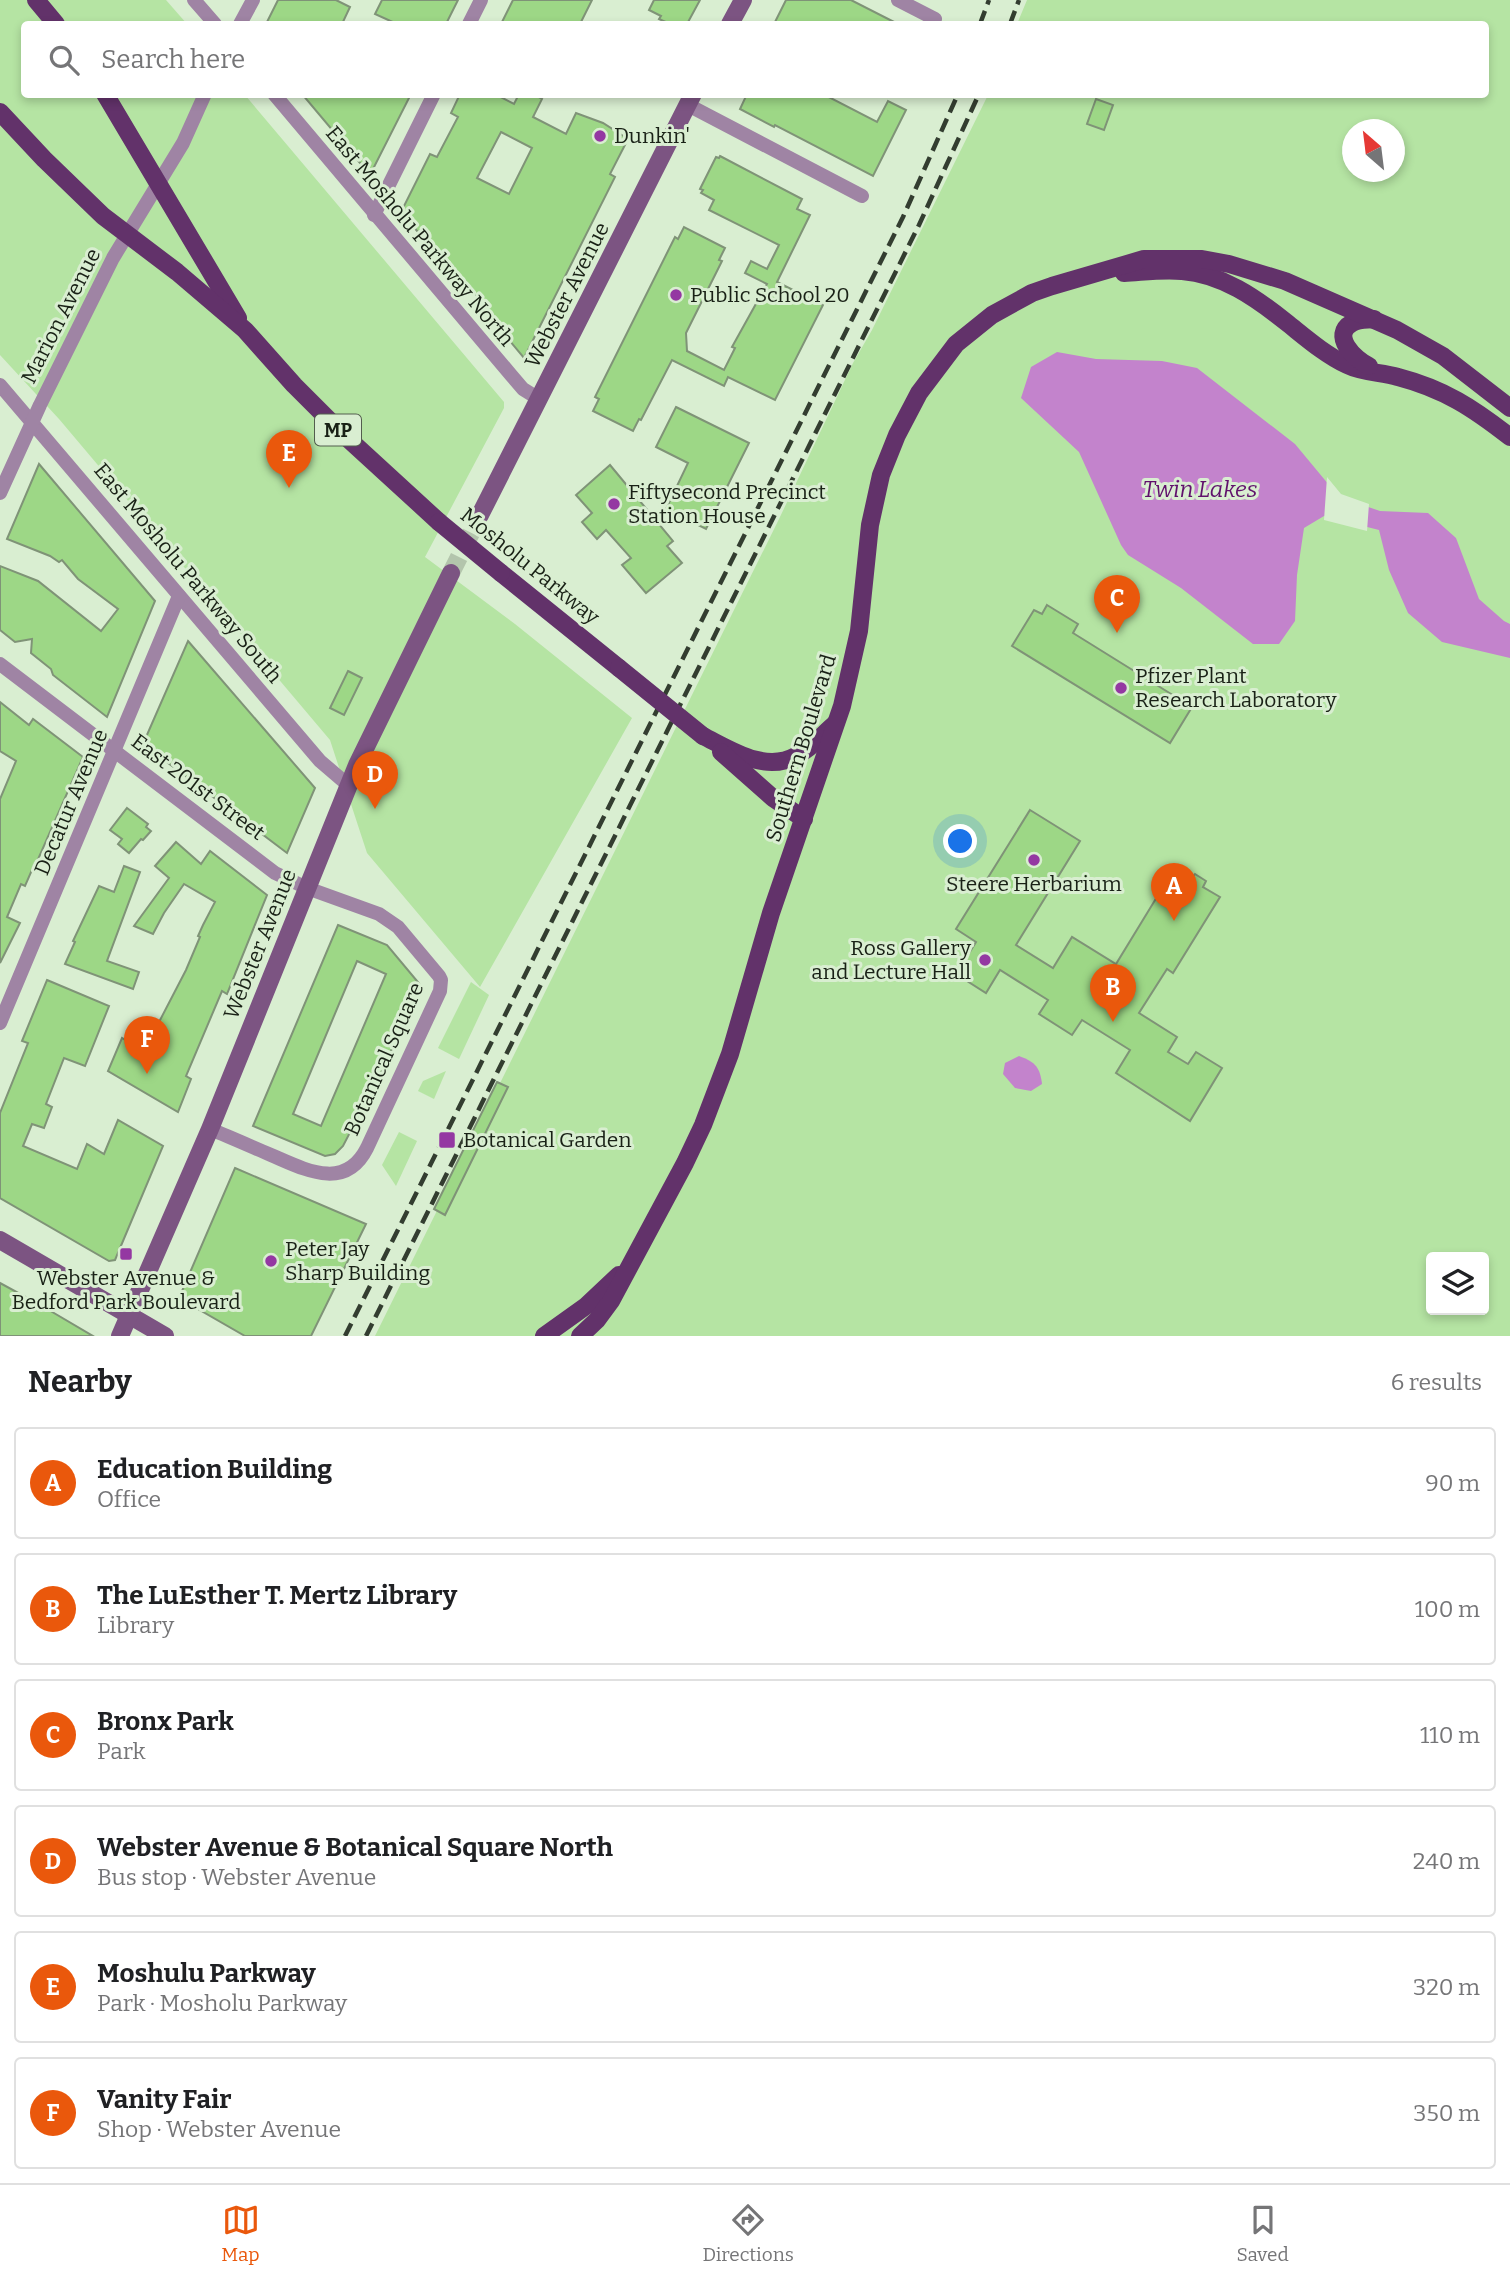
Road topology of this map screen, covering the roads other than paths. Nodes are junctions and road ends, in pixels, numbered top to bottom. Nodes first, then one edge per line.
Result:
1 (36, 0) edge
2 (194, 0) edge
3 (253, 0) edge
4 (481, 0) edge
5 (743, 0) edge
6 (898, 0) edge
7 (935, 19) dead end
8 (54, 21) edge
9 (212, 21) edge
10 (242, 21) edge
11 (470, 21) edge
12 (732, 21) edge
13 (107, 98) edge
14 (203, 98) edge
15 (277, 98) edge
16 (432, 98) edge
17 (690, 100) edge
18 (0, 112) edge
19 (158, 183) junction
20 (862, 196) dead end
21 (374, 215) junction
22 (128, 234) junction
23 (1089, 274) junction
24 (1374, 319) junction
25 (245, 330) junction
26 (1395, 376) junction
27 (0, 385) edge
28 (539, 399) junction
29 (1510, 408) edge
30 (31, 422) junction
31 (1510, 437) edge
32 (0, 493) edge
33 (480, 515) tunnel mouth
34 (451, 573) tunnel mouth
35 (179, 596) junction
36 (0, 664) edge
37 (837, 722) junction
38 (703, 736) junction
39 (116, 751) junction
40 (348, 785) junction
41 (804, 819) junction
42 (307, 888) junction
43 (441, 980) joint
44 (0, 1023) edge
45 (210, 1129) junction
46 (0, 1240) edge
47 (629, 1265) junction
48 (130, 1315) junction
49 (120, 1336) edge
50 (165, 1336) edge
51 (544, 1336) edge
52 (580, 1336) edge

1 - 8 main road
2 - 9 street
3 - 10 street
4 - 11 street
5 - 12 main road
6 - 7 street
13 - 19 main road, Mosholu Parkway / MP
14 - 19 street, Marion Avenue
15 - 21 street, East Mosholu Parkway North
16 - 21 street
17 - 20 street
17 - 28 main road, Webster Avenue
18 - 22 main road, Mosholu Parkway / MP
19 - 22 street, Marion Avenue
19 - 25 main road, Mosholu Parkway / MP
21 - 28 street, East Mosholu Parkway North
22 - 25 main road, Mosholu Parkway / MP
22 - 30 street, Marion Avenue
23 - 24 main road, Southern Boulevard
23 - 26 main road, Southern Boulevard
23 - 37 main road, Southern Boulevard
24 - 26 main road
24 - 29 main road, Southern Boulevard
25 - 38 main road, Mosholu Parkway / MP, bridge
26 - 31 main road, Southern Boulevard
27 - 30 street, East Mosholu Parkway South
28 - 33 main road, Webster Avenue
30 - 32 street, Marion Avenue
30 - 35 street, East Mosholu Parkway South
34 - 40 main road, Webster Avenue
35 - 39 street, Decatur Avenue
35 - 40 street, East Mosholu Parkway South
36 - 39 street, East 201st Street
37 - 38 main road
37 - 41 main road, Southern Boulevard
38 - 41 main road, Mosholu Parkway / MP
39 - 42 street, East 201st Street
39 - 44 street, Decatur Avenue
40 - 42 main road, Webster Avenue
41 - 47 main road, Southern Boulevard
42 - 43 street, East 201st Street
42 - 45 main road, Webster Avenue
43 - 45 street, Botanical Square
45 - 48 main road, Webster Avenue
46 - 48 main road
47 - 51 main road, Southern Boulevard
47 - 52 main road, Southern Boulevard
48 - 49 main road, Webster Avenue
48 - 50 main road

